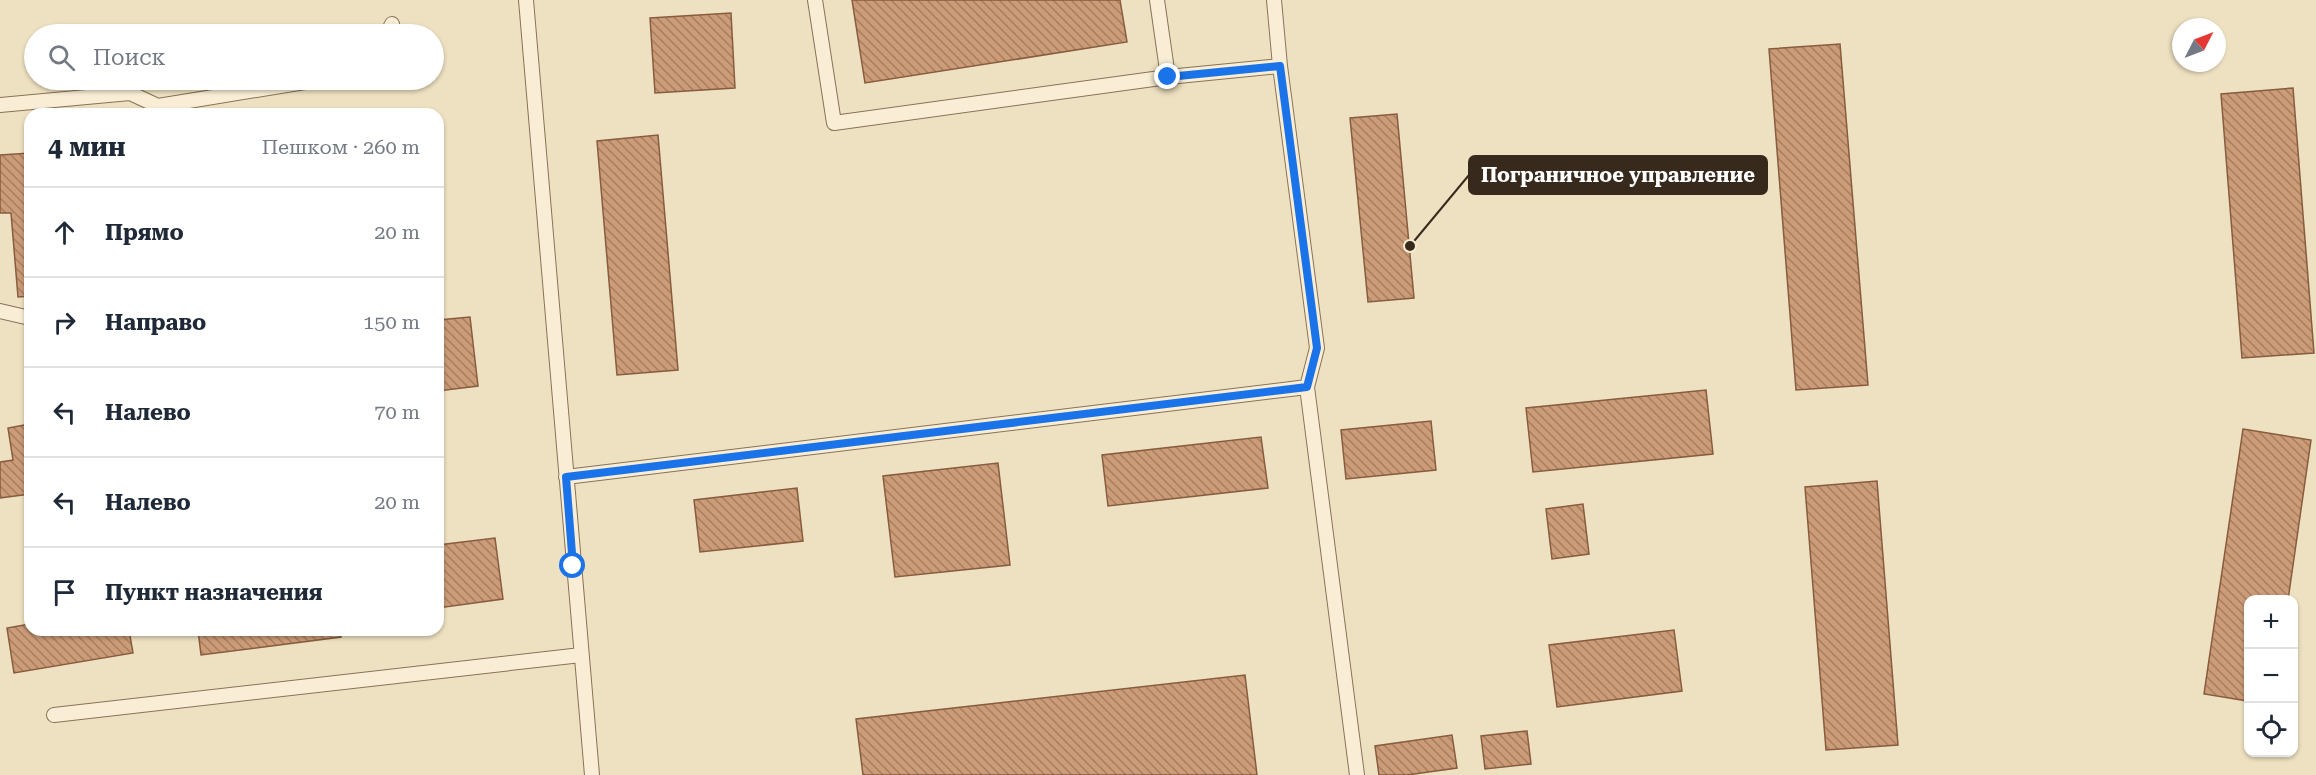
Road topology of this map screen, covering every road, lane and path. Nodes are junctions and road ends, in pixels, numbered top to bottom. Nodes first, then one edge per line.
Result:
1 (526, 0) edge
2 (815, 0) edge
3 (1157, 0) edge
4 (1274, 0) edge
5 (1280, 66) junction
6 (1168, 77) junction
7 (256, 90) edge
8 (0, 105) edge
9 (0, 311) edge
10 (24, 317) edge
11 (1307, 387) junction
12 (566, 477) junction
13 (581, 655) junction
14 (54, 715) dead end
15 (592, 775) edge
16 (1356, 775) edge

1 - 12 lane
2 - 6 lane
3 - 6 lane
4 - 5 lane
5 - 6 lane
5 - 11 lane
7 - 8 lane
9 - 10 lane
11 - 12 lane
11 - 16 lane
12 - 13 lane
13 - 14 lane
13 - 15 lane

